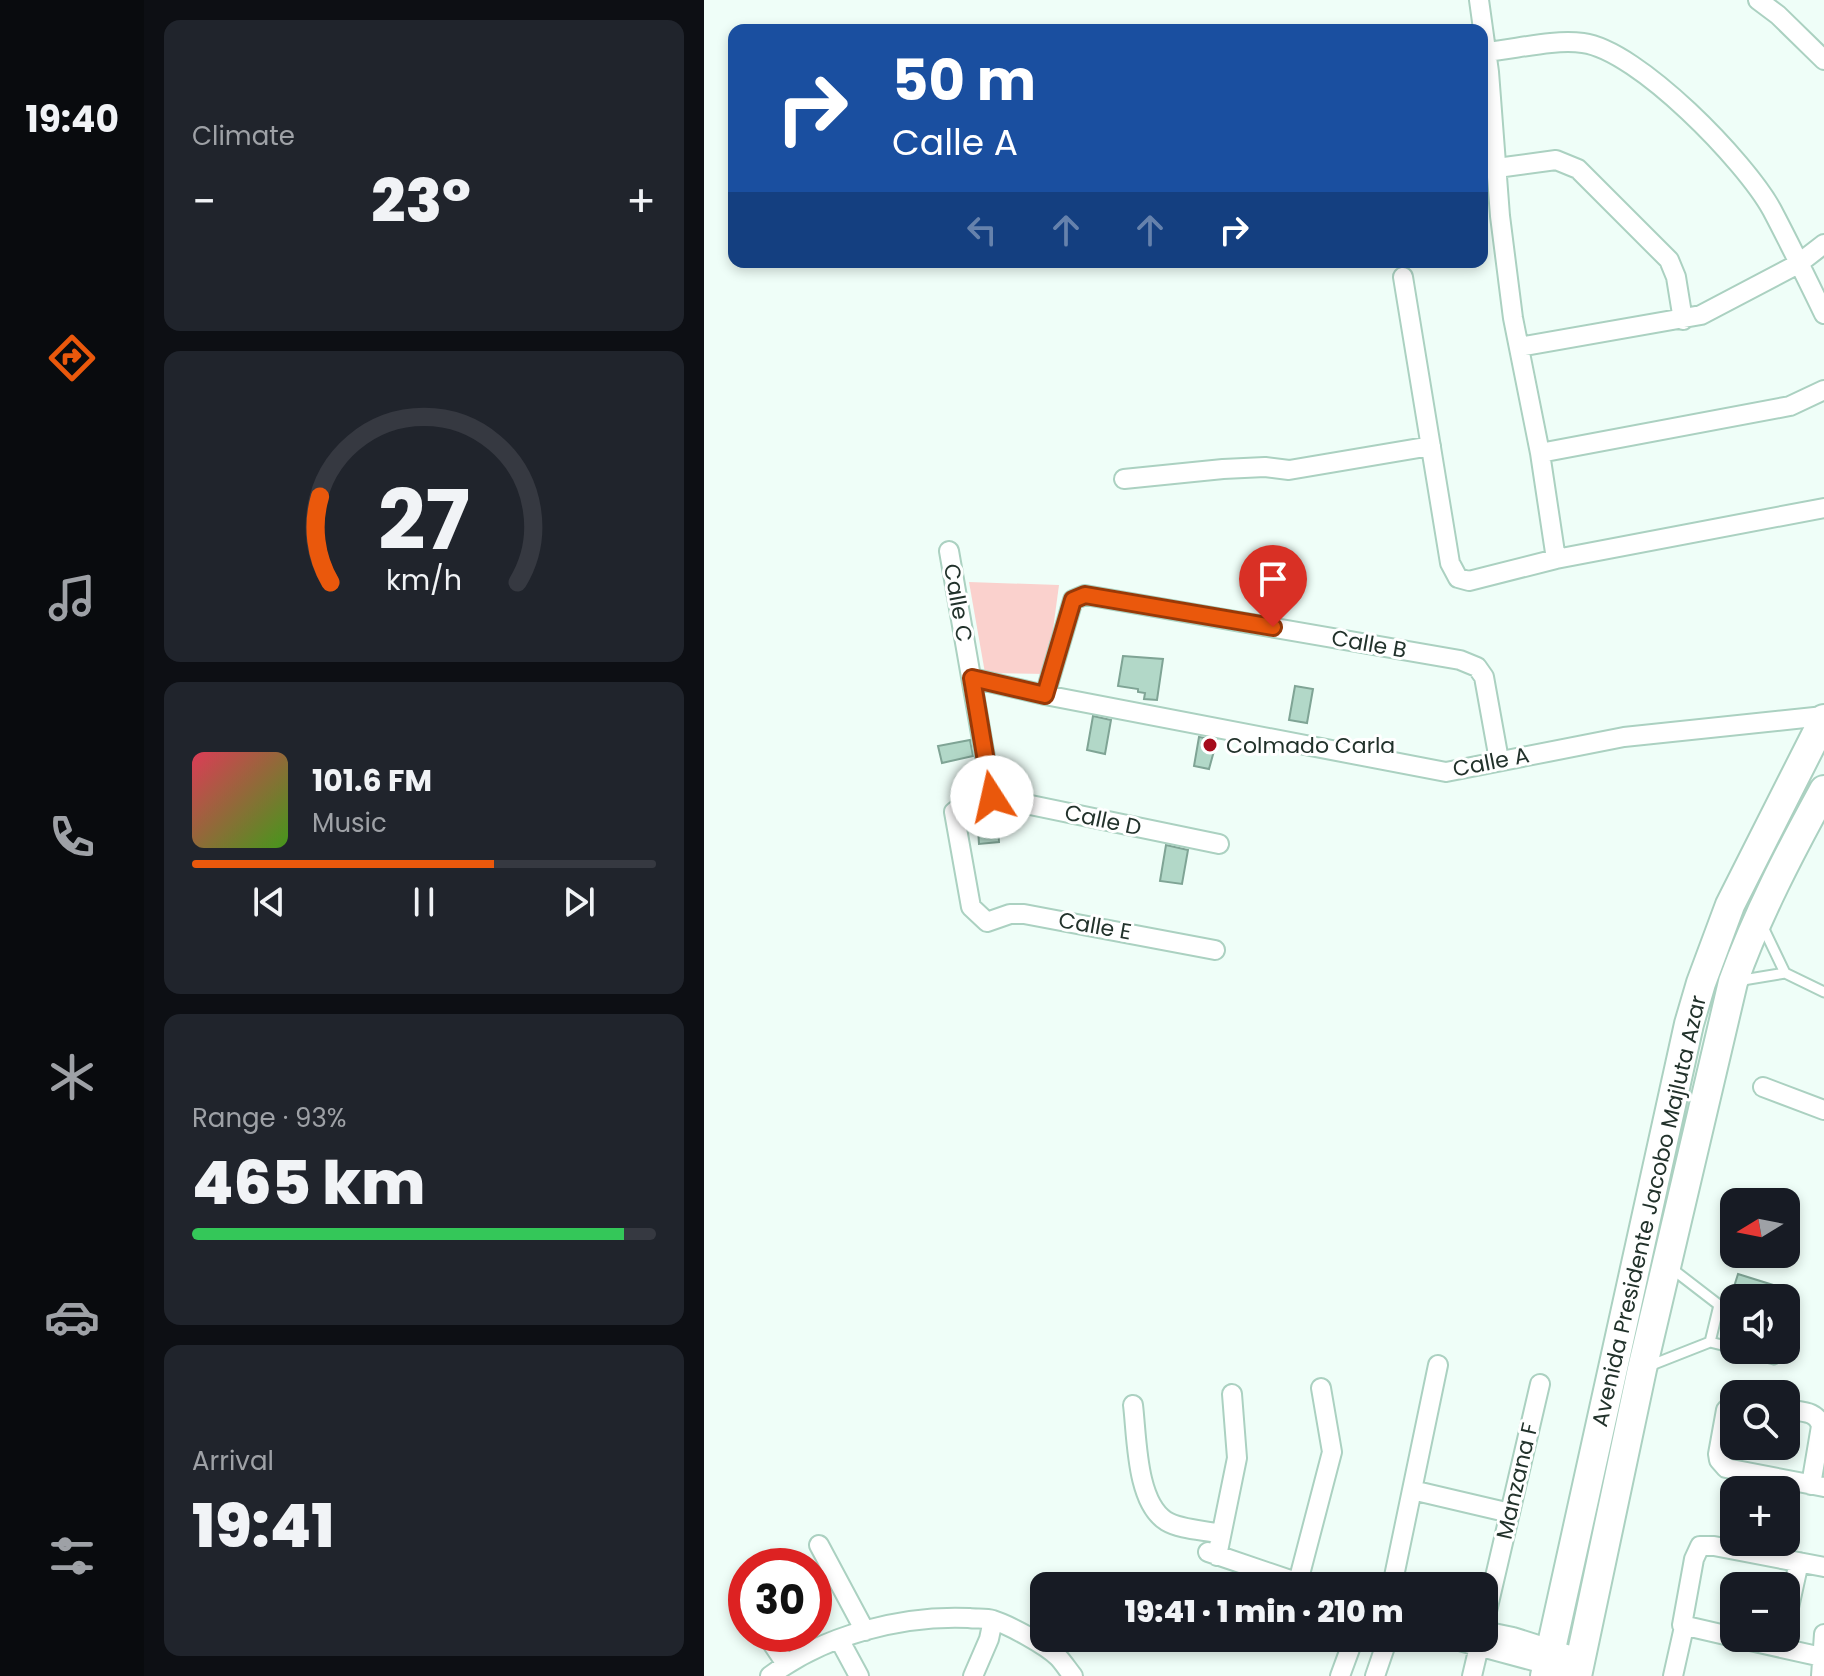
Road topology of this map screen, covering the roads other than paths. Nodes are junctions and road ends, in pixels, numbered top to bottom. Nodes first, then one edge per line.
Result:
1 (1479, 0) edge
2 (1758, 0) edge
3 (1482, 24) edge
4 (1488, 40) edge
5 (1821, 53) edge
6 (1488, 124) edge
7 (1497, 168) junction
8 (1491, 218) edge
9 (1824, 244) edge
10 (1798, 264) junction
11 (1403, 277) dead end
12 (1824, 314) edge
13 (1683, 320) junction
14 (1519, 347) junction
15 (1824, 390) edge
16 (1431, 446) junction
17 (1540, 453) junction
18 (1124, 479) dead end
19 (1824, 508) edge
20 (949, 551) dead end
21 (1556, 559) junction
22 (972, 678) junction
23 (1045, 695) junction
24 (1824, 718) edge
25 (1499, 760) junction
26 (1824, 790) edge
27 (992, 797) junction
28 (1219, 844) dead end
29 (1758, 918) junction
30 (1215, 950) dead end
31 (1785, 973) junction
32 (1733, 982) junction
33 (1824, 992) edge
34 (1763, 1087) dead end
35 (1824, 1110) edge
36 (1667, 1265) junction
37 (1719, 1305) joint
38 (1710, 1342) junction
39 (1720, 1344) edge
40 (1438, 1365) dead end
41 (1642, 1369) junction
42 (1540, 1384) dead end
43 (1321, 1388) dead end
44 (1232, 1394) dead end
45 (1133, 1405) dead end
46 (1800, 1412) edge
47 (1720, 1443) edge
48 (1818, 1486) edge
49 (1412, 1490) junction
50 (1510, 1513) junction
51 (1221, 1534) junction
52 (819, 1545) dead end
53 (1799, 1562) junction
54 (1824, 1567) edge
55 (1266, 1572) edge
56 (1306, 1572) edge
57 (1395, 1572) edge
58 (1496, 1572) edge
59 (1797, 1572) edge
60 (993, 1620) junction
61 (1684, 1627) junction
62 (865, 1631) junction
63 (1824, 1634) edge
64 (1720, 1635) edge
65 (839, 1639) junction
66 (1498, 1645) edge
67 (1800, 1649) edge
68 (778, 1652) edge
69 (1349, 1652) edge
70 (1383, 1652) edge
71 (1478, 1652) edge
72 (1822, 1657) edge
73 (1548, 1663) edge
74 (786, 1664) junction
75 (1579, 1669) edge
76 (770, 1676) edge
77 (859, 1676) edge
78 (973, 1676) edge
79 (1073, 1676) edge
80 (1340, 1676) edge
81 (1375, 1676) edge
82 (1472, 1676) edge
83 (1673, 1676) edge
84 (1821, 1676) edge

1 - 3 street
2 - 5 street
4 - 10 street
6 - 7 street
7 - 8 street
7 - 13 street
8 - 14 street
9 - 10 street
10 - 12 street
10 - 13 street
11 - 16 street
13 - 14 street
14 - 17 street
15 - 17 street
16 - 18 street
16 - 21 street
17 - 21 street
19 - 21 street
20 - 22 street, Calle C
22 - 23 street, Calle A
22 - 27 street, Calle C
23 - 25 street, Calle A
23 - 25 street, Calle B
24 - 25 street, Calle A
24 - 73 main road, Avenida Presidente Jacobo Majluta Azar
26 - 29 main road, Avenida Presidente Jacobo Majluta Azar
27 - 28 street, Calle D
27 - 30 street, Calle E
29 - 31 lane
29 - 32 main road, Avenida Presidente Jacobo Majluta Azar
31 - 32 lane
31 - 33 lane
32 - 36 main road, Avenida Presidente Jacobo Majluta Azar
34 - 35 street
36 - 37 lane
36 - 41 main road, Avenida Presidente Jacobo Majluta Azar
37 - 38 lane
38 - 39 lane
38 - 41 lane
40 - 49 street
41 - 75 main road, Avenida Presidente Jacobo Majluta Azar
42 - 50 street, Manzana F
43 - 56 street
44 - 51 street
45 - 51 street
46 - 48 street
47 - 48 street
49 - 50 street
49 - 57 street
50 - 58 street, Manzana F
51 - 55 street
52 - 62 street
53 - 54 street
53 - 59 street
53 - 61 street
60 - 62 street
60 - 78 street
60 - 79 street
61 - 64 street
61 - 83 street
62 - 65 street
63 - 72 street
65 - 74 street
65 - 77 street
66 - 73 street
67 - 72 street
68 - 74 street
69 - 80 street
70 - 81 street
71 - 82 street
72 - 84 street
73 - 75 street
74 - 76 street

